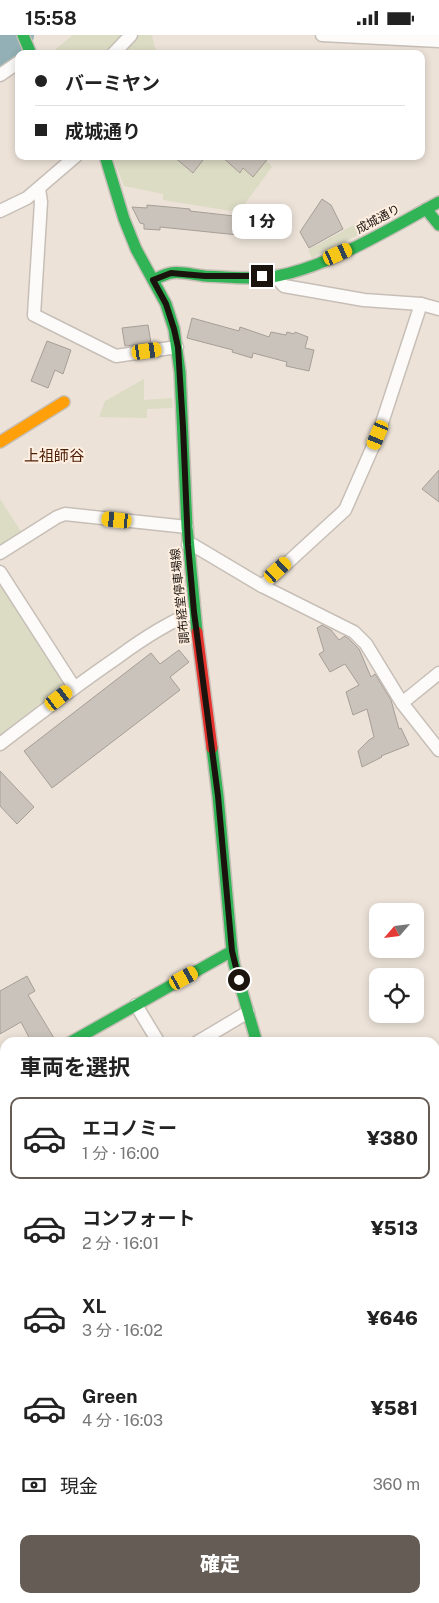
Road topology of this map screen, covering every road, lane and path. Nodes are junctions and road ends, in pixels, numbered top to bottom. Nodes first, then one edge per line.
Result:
1 (23, 35) edge
2 (131, 35) edge
3 (322, 35) edge
4 (439, 41) edge
5 (30, 50) edge
6 (116, 50) edge
7 (15, 65) edge
8 (0, 75) edge
9 (72, 160) edge
10 (106, 160) edge
11 (39, 189) junction
12 (439, 202) edge
13 (426, 209) junction
14 (0, 211) edge
15 (439, 225) edge
16 (274, 276) junction
17 (153, 280) junction
18 (421, 304) junction
19 (439, 309) edge
20 (178, 347) junction
21 (64, 402) dead end
22 (0, 442) edge
23 (187, 527) junction
24 (188, 545) junction
25 (0, 553) edge
26 (0, 572) edge
27 (262, 585) junction
28 (194, 612) junction
29 (439, 673) edge
30 (74, 687) junction
31 (402, 703) junction
32 (0, 744) edge
33 (439, 750) edge
34 (232, 951) junction
35 (136, 1005) junction
36 (248, 1012) junction
37 (80, 1037) edge
38 (155, 1037) edge
39 (206, 1037) edge
40 (254, 1037) edge

1 - 5 main road
2 - 6 street
3 - 4 street
7 - 8 street
9 - 11 street
10 - 17 main road, 調布経堂停車場線
11 - 14 street
11 - 20 street
12 - 13 main road, 成城通り
13 - 15 main road
13 - 16 main road, 成城通り
16 - 17 main road, 成城通り
16 - 18 street
17 - 20 main road, 調布経堂停車場線
18 - 19 street
18 - 27 street
20 - 23 main road, 調布経堂停車場線
21 - 22 main road
23 - 24 main road, 調布経堂停車場線
23 - 25 street
24 - 27 street
24 - 28 main road, 調布経堂停車場線
26 - 30 street
27 - 31 street
28 - 30 street
28 - 34 main road, 調布経堂停車場線
29 - 31 street
30 - 32 street
31 - 33 street
34 - 35 main road
34 - 36 main road, 調布経堂停車場線
35 - 37 main road
35 - 38 street
36 - 39 street
36 - 40 main road, 調布経堂停車場線

